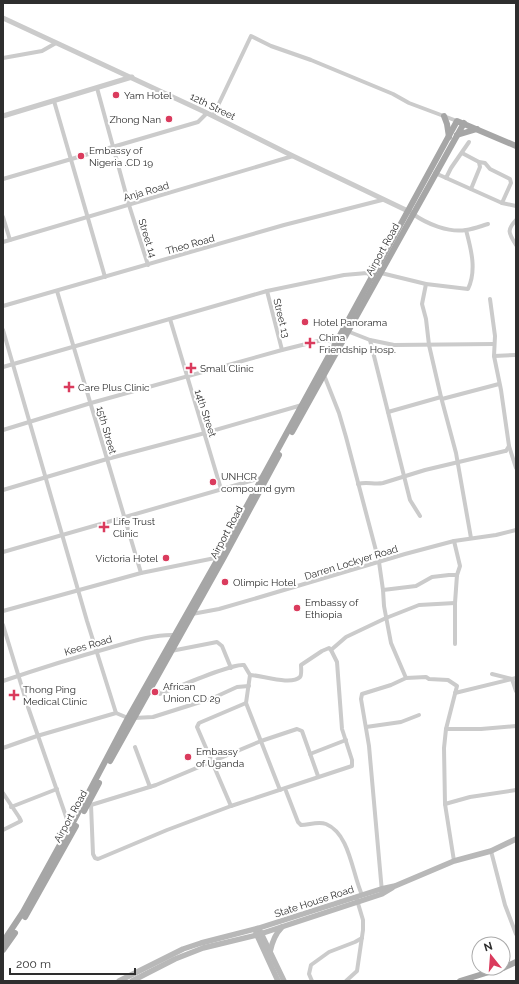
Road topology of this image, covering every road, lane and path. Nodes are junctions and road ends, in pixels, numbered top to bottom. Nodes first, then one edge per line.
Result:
1 (3, 18) edge
2 (56, 43) junction
3 (3, 58) edge
4 (132, 77) junction
5 (97, 88) junction
6 (54, 101) junction
7 (210, 114) junction
8 (3, 116) edge
9 (444, 116) junction
10 (458, 121) junction
11 (464, 123) junction
12 (477, 129) junction
13 (457, 135) junction
14 (449, 138) junction
15 (469, 142) dead end
16 (516, 146) edge
17 (113, 147) junction
18 (462, 153) junction
19 (293, 156) junction
20 (70, 160) junction
21 (479, 162) junction
22 (435, 173) junction
23 (446, 178) junction
24 (3, 179) edge
25 (471, 189) junction
26 (382, 200) junction
27 (502, 203) junction
28 (129, 205) junction
29 (516, 206) edge
30 (410, 213) junction
31 (3, 217) edge
32 (87, 217) junction
33 (516, 220) edge
34 (488, 224) dead end
35 (466, 230) junction
36 (10, 240) junction
37 (3, 242) edge
38 (516, 245) edge
39 (148, 264) junction
40 (381, 273) junction
41 (105, 277) junction
42 (372, 277) junction
43 (426, 284) junction
44 (267, 290) junction
45 (56, 291) junction
46 (490, 299) dead end
47 (3, 306) edge
48 (170, 319) junction
49 (3, 330) edge
50 (348, 331) junction
51 (370, 340) junction
52 (336, 342) junction
53 (494, 344) junction
54 (429, 345) junction
55 (74, 347) junction
56 (282, 350) junction
57 (516, 355) edge
58 (494, 356) junction
59 (14, 364) junction
60 (3, 367) edge
61 (324, 375) junction
62 (186, 376) junction
63 (499, 384) junction
64 (441, 398) junction
65 (91, 403) junction
66 (304, 405) junction
67 (388, 412) junction
68 (30, 422) junction
69 (3, 430) edge
70 (205, 434) junction
71 (509, 446) junction
72 (107, 459) junction
73 (458, 462) junction
74 (516, 468) edge
75 (405, 476) junction
76 (45, 478) junction
77 (261, 478) junction
78 (358, 484) junction
79 (221, 489) junction
80 (3, 490) edge
81 (420, 516) dead end
82 (124, 517) junction
83 (516, 530) edge
84 (62, 535) junction
85 (471, 538) junction
86 (454, 541) junction
87 (3, 552) edge
88 (221, 557) junction
89 (379, 562) junction
90 (141, 573) junction
91 (458, 575) junction
92 (78, 590) junction
93 (383, 590) junction
94 (455, 603) junction
95 (3, 611) edge
96 (192, 614) junction
97 (386, 618) junction
98 (3, 626) edge
99 (178, 635) junction
100 (455, 644) dead end
101 (332, 650) junction
102 (96, 651) junction
103 (171, 651) junction
104 (231, 668) junction
105 (492, 674) dead end
106 (250, 675) junction
107 (18, 676) junction
108 (406, 678) junction
109 (516, 678) edge
110 (3, 681) edge
111 (249, 686) junction
112 (150, 690) junction
113 (516, 691) edge
114 (455, 693) junction
115 (246, 703) junction
116 (116, 713) junction
117 (419, 715) dead end
118 (131, 718) junction
119 (516, 726) edge
120 (366, 727) junction
121 (446, 729) junction
122 (38, 736) junction
123 (346, 740) junction
124 (261, 741) junction
125 (135, 747) dead end
126 (3, 748) edge
127 (310, 754) junction
128 (212, 762) junction
129 (318, 776) junction
130 (150, 787) junction
131 (57, 789) junction
132 (280, 790) junction
133 (516, 790) edge
134 (286, 791) dead end
135 (3, 793) edge
136 (90, 804) junction
137 (445, 804) junction
138 (231, 806) junction
139 (11, 807) junction
140 (70, 828) junction
141 (3, 830) edge
142 (516, 839) edge
143 (491, 851) junction
144 (454, 861) junction
145 (38, 891) junction
146 (382, 891) junction
147 (359, 898) junction
148 (283, 926) junction
149 (258, 931) junction
150 (516, 934) edge
151 (362, 938) junction
152 (3, 942) edge
153 (3, 950) edge
154 (270, 952) junction
155 (476, 976) edge
156 (131, 979) edge
157 (119, 981) edge
158 (278, 981) edge
159 (284, 981) edge
160 (312, 981) edge
161 (346, 981) edge
162 (460, 981) edge

1 - 2 street, 12th Street
2 - 3 street
2 - 4 street, 12th Street
4 - 5 street
4 - 7 street, 12th Street
5 - 6 street
5 - 17 street, Street 14
6 - 8 street
6 - 20 street
7 - 9 street
7 - 17 street
7 - 19 street, 12th Street
9 - 10 street
9 - 14 main road
10 - 11 main road
10 - 14 main road, Airport Road
11 - 12 main road
11 - 13 main road, Airport Road
12 - 13 main road
12 - 16 main road
13 - 22 main road, Airport Road
14 - 30 main road, Airport Road
15 - 18 street
17 - 20 street
17 - 28 street, Street 14
18 - 21 street
18 - 23 street
19 - 26 street, 12th Street
19 - 28 street, Anja Road
20 - 24 street
20 - 32 street
21 - 25 street
21 - 27 street
22 - 23 street
22 - 30 main road, Airport Road
23 - 25 street
25 - 27 street
26 - 30 street, 12th Street
26 - 39 street, Theo Road
27 - 29 street
28 - 32 street, Anja Road
28 - 39 street, Street 14
30 - 35 street
30 - 40 main road, Airport Road
30 - 42 main road, Airport Road
31 - 36 street
32 - 36 street, Anja Road
32 - 41 street
33 - 38 street
34 - 35 street
35 - 43 street
36 - 37 street, Anja Road
39 - 41 street, Theo Road
40 - 43 street
40 - 50 main road, Airport Road
41 - 45 street, Theo Road
42 - 44 street
42 - 52 main road, Airport Road
43 - 54 street
44 - 48 street
44 - 56 street, Street 13
45 - 47 street, Theo Road
45 - 55 street, 15th Street
46 - 53 street
48 - 55 street
48 - 62 street, 14th Street
49 - 59 street
50 - 51 street
50 - 61 main road, Airport Road
51 - 54 street
51 - 67 street
52 - 56 street
52 - 66 main road, Airport Road
53 - 54 street
53 - 58 street
54 - 64 street
55 - 59 street
55 - 65 street, 15th Street
56 - 62 street
57 - 58 street
58 - 63 street
59 - 60 street
59 - 68 street
61 - 66 main road, Airport Road
61 - 78 street
62 - 65 street
62 - 70 street, 14th Street
63 - 64 street
63 - 71 street
64 - 67 street
64 - 73 street
65 - 68 street
65 - 72 street, 15th Street
66 - 70 street
66 - 77 main road, Airport Road
66 - 88 main road, Airport Road
67 - 75 street
68 - 69 street
68 - 76 street
70 - 72 street
70 - 79 street, 14th Street
71 - 73 street
71 - 74 street
72 - 76 street
72 - 82 street, 15th Street
73 - 75 street
73 - 85 street
75 - 78 street
75 - 81 street
76 - 80 street
76 - 84 street
77 - 79 street
77 - 88 main road, Airport Road
78 - 89 street
79 - 82 street
82 - 84 street
82 - 90 street, 15th Street
83 - 85 street, Darren Lockyer Road
84 - 87 street
84 - 92 street
85 - 86 street, Darren Lockyer Road
86 - 89 street, Darren Lockyer Road
86 - 91 street
88 - 90 street
88 - 96 main road, Airport Road
88 - 99 main road, Airport Road
89 - 93 street
89 - 96 street, Darren Lockyer Road
90 - 92 street
91 - 93 street
91 - 94 street
92 - 95 street
92 - 102 street
93 - 97 street
94 - 97 street
94 - 100 street
96 - 99 main road, Airport Road
97 - 101 street
97 - 108 street
98 - 107 street
99 - 102 street, Kees Road
99 - 103 main road, Airport Road
99 - 118 main road, Airport Road
101 - 106 street
101 - 123 street
102 - 107 street, Kees Road
102 - 116 street
103 - 104 street
103 - 112 main road, Airport Road
104 - 106 street
104 - 112 street
105 - 113 street
106 - 111 street
107 - 110 street, Kees Road
107 - 122 street
108 - 114 street
108 - 120 street
109 - 114 street
111 - 115 street
111 - 118 street
112 - 118 main road, Airport Road
114 - 121 street
115 - 124 street
115 - 128 street
116 - 118 street
116 - 122 street
117 - 120 street
118 - 136 main road, Airport Road
118 - 140 main road, Airport Road
119 - 121 street
120 - 146 street
121 - 137 street
122 - 126 street
122 - 131 street
123 - 127 street
123 - 129 street
124 - 127 street
124 - 128 street
124 - 132 street
125 - 130 street
127 - 129 street
128 - 130 street
128 - 138 street
129 - 132 street
130 - 136 street
131 - 139 street
131 - 140 street
132 - 138 street
133 - 137 street
134 - 147 street
135 - 139 street
136 - 138 street
136 - 145 main road, Airport Road
137 - 144 street
139 - 141 street
140 - 145 main road, Airport Road
142 - 143 main road
143 - 144 main road
143 - 150 street
144 - 146 main road
145 - 152 main road, Airport Road
145 - 153 main road, Airport Road
146 - 147 main road
146 - 147 main road, State House Road
147 - 148 main road
147 - 149 main road, State House Road
147 - 151 street
148 - 149 main road
148 - 154 main road
149 - 154 main road
149 - 156 main road
149 - 158 main road
151 - 160 street
151 - 161 street
154 - 159 main road
155 - 162 main road
156 - 157 main road

